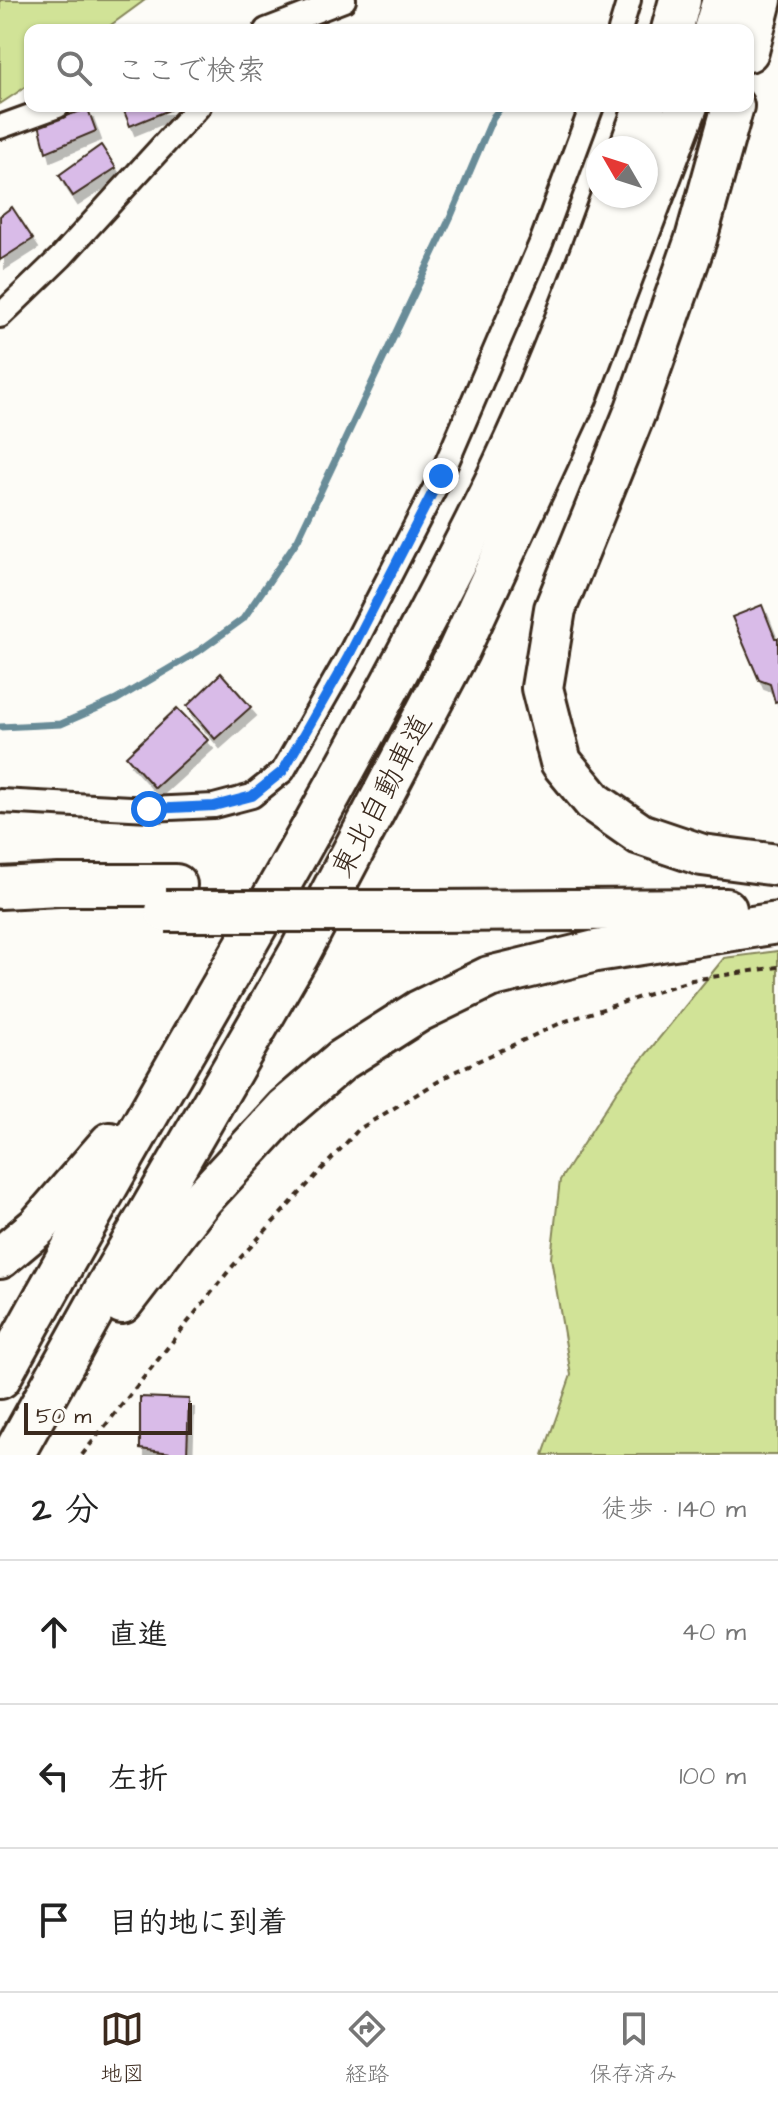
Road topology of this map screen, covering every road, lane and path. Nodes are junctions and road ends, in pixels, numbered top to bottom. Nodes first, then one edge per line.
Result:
1 (344, 0) edge
2 (680, 0) edge
3 (723, 0) edge
4 (761, 0) edge
5 (282, 24) edge
6 (674, 24) edge
7 (731, 24) edge
8 (747, 24) edge
9 (41, 112) edge
10 (194, 112) edge
11 (590, 112) edge
12 (643, 112) edge
13 (685, 112) edge
14 (731, 112) edge
15 (0, 127) edge
16 (634, 136) edge
17 (608, 208) edge
18 (0, 316) edge
19 (0, 801) edge
20 (778, 865) edge
21 (778, 880) edge
22 (0, 888) edge
23 (171, 898) junction
24 (433, 899) junction
25 (778, 912) edge
26 (0, 915) edge
27 (778, 923) edge
28 (778, 967) edge
29 (177, 1062) junction
30 (0, 1258) edge
31 (0, 1378) edge
32 (13, 1455) edge
33 (21, 1455) edge
34 (82, 1455) edge

1 - 5 street
2 - 6 highway
3 - 7 highway
4 - 8 highway
9 - 15 street
10 - 18 street
11 - 19 street
12 - 16 highway
13 - 32 highway, 東北自動車道
14 - 20 highway
17 - 29 highway, 東北自動車道
21 - 24 highway
22 - 23 highway
23 - 24 highway
23 - 26 highway
24 - 25 highway
27 - 33 highway
28 - 34 path
29 - 30 highway
29 - 31 highway, 東北自動車道

